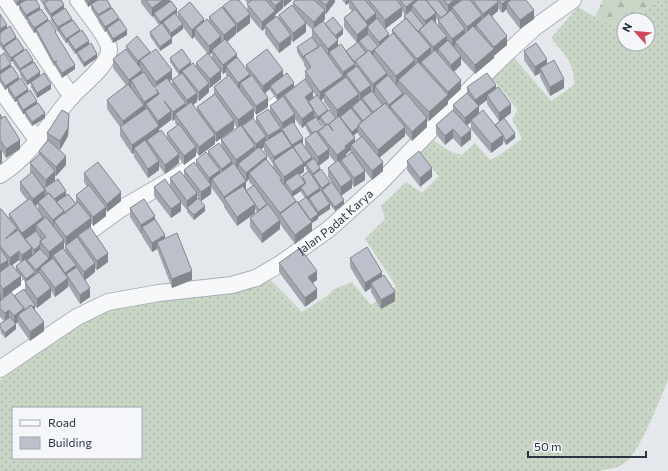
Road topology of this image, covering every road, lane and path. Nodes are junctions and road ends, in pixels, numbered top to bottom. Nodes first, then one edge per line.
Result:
1 (6, 0) edge
2 (78, 0) edge
3 (574, 0) edge
4 (0, 89) edge
5 (289, 96) edge
6 (72, 97) junction
7 (38, 141) junction
8 (0, 175) edge
9 (0, 306) edge
10 (0, 369) edge

1 - 6 street
2 - 6 street
3 - 10 street, Jalan Padat Karya
4 - 7 street
5 - 9 street
6 - 7 street
7 - 8 street

